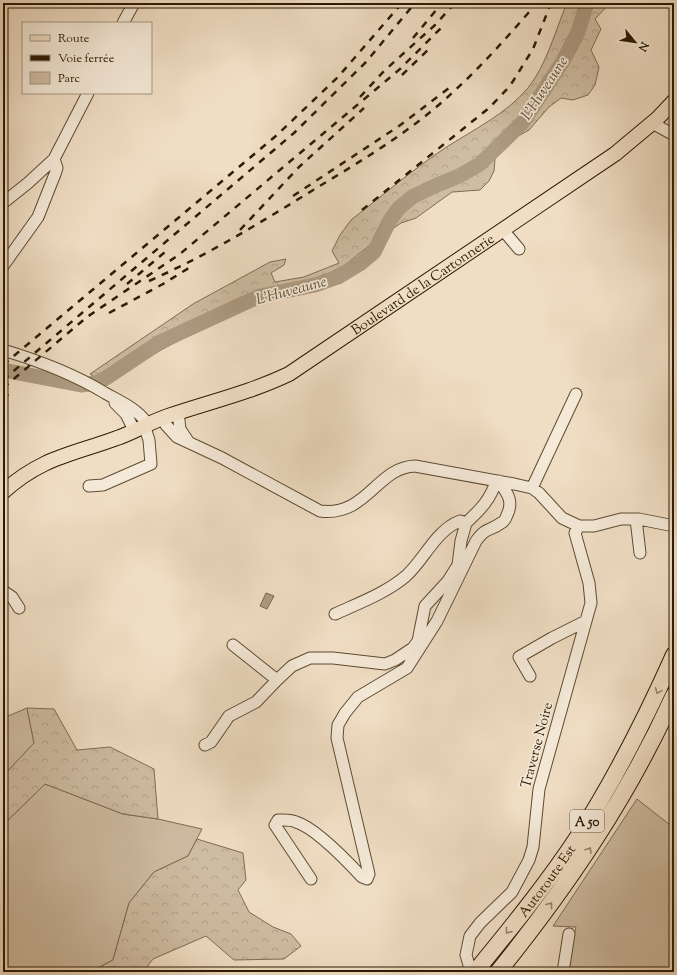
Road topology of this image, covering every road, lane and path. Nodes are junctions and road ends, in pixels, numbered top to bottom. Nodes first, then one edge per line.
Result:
1 (134, 3) edge
2 (124, 22) edge
3 (87, 94) edge
4 (674, 101) edge
5 (652, 123) junction
6 (674, 135) edge
7 (54, 159) junction
8 (3, 203) edge
9 (503, 230) junction
10 (519, 249) dead end
11 (3, 266) edge
12 (3, 350) edge
13 (576, 394) dead end
14 (178, 412) junction
15 (163, 418) junction
16 (142, 426) junction
17 (189, 441) junction
18 (498, 481) junction
19 (88, 486) dead end
20 (532, 488) junction
21 (3, 492) edge
22 (636, 519) junction
23 (466, 523) junction
24 (579, 526) junction
25 (674, 526) edge
26 (640, 553) dead end
27 (3, 592) edge
28 (19, 608) dead end
29 (335, 614) dead end
30 (584, 622) junction
31 (233, 645) dead end
32 (674, 655) edge
33 (530, 676) dead end
34 (277, 680) junction
35 (674, 695) edge
36 (205, 745) dead end
37 (311, 879) dead end
38 (569, 934) dead end
39 (471, 972) edge
40 (476, 972) edge
41 (498, 972) edge
42 (563, 972) edge

1 - 2 street
3 - 7 street
4 - 5 main road, Boulevard de la Cartonnerie
5 - 6 street
5 - 9 main road, Boulevard de la Cartonnerie
7 - 8 street
7 - 11 street
9 - 10 street
9 - 14 main road, Boulevard de la Cartonnerie
12 - 16 street
13 - 20 street
14 - 15 main road, Boulevard de la Cartonnerie
14 - 17 street
15 - 16 main road, Boulevard de la Cartonnerie
15 - 17 street
16 - 19 street
16 - 21 main road, Boulevard de la Cartonnerie
17 - 18 street
18 - 20 street
18 - 23 street
18 - 37 street
20 - 24 street
22 - 24 street
22 - 25 street
22 - 26 street
23 - 29 street
23 - 34 street
24 - 30 street, Traverse Noire
27 - 28 street
30 - 33 street
30 - 39 street, Traverse Noire
31 - 34 street
32 -> 40 highway, Autoroute Est / A 50
34 - 36 street
41 -> 35 highway, Autoroute Est / A 50
38 - 42 street

